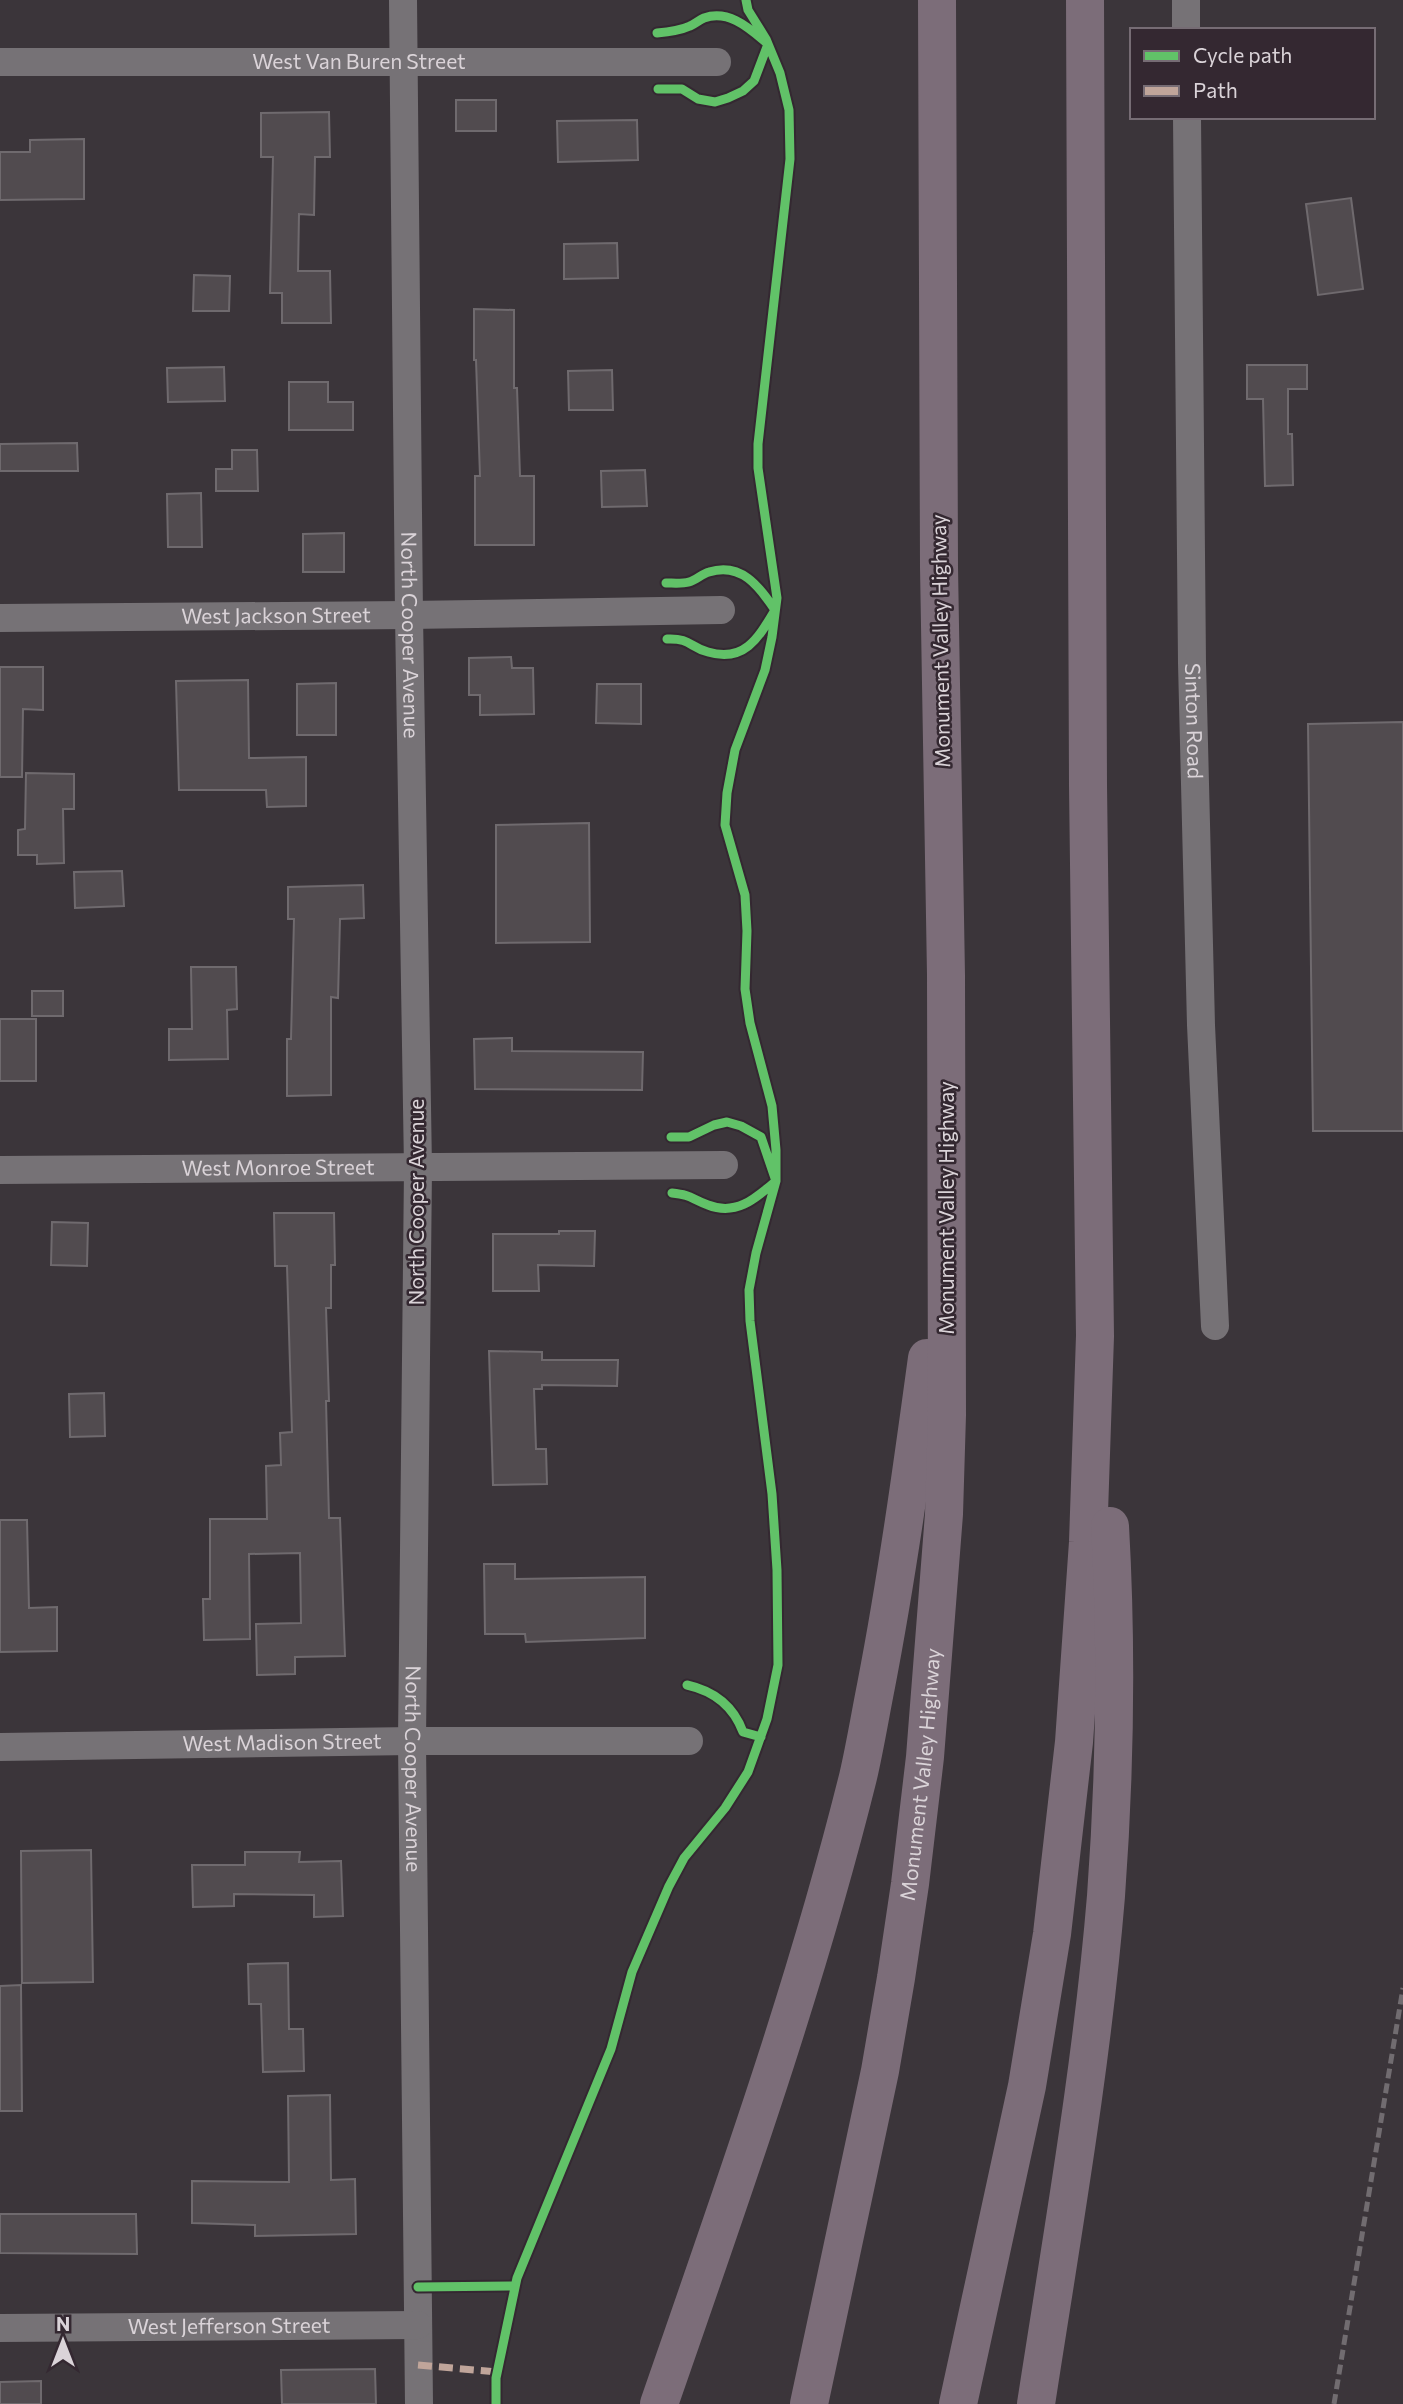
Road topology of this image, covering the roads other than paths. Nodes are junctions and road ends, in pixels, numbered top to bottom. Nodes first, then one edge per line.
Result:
1 (404, 0) edge
2 (937, 0) edge
3 (1085, 0) edge
4 (1186, 0) edge
5 (1186, 28) edge
6 (0, 62) edge
7 (404, 62) junction
8 (717, 62) dead end
9 (1187, 119) edge
10 (721, 610) dead end
11 (409, 615) junction
12 (0, 618) edge
13 (946, 1157) junction
14 (724, 1165) dead end
15 (418, 1168) junction
16 (0, 1170) edge
17 (1215, 1325) dead end
18 (1095, 1336) junction
19 (412, 1741) junction
20 (688, 1741) dead end
21 (0, 1747) edge
22 (418, 2325) junction
23 (0, 2328) edge
24 (419, 2404) edge
25 (659, 2404) edge
26 (809, 2404) edge
27 (958, 2404) edge
28 (1036, 2404) edge

1 - 7 street, North Cooper Avenue
2 - 13 highway, Monument Valley Highway
3 - 18 highway
4 - 5 street
6 - 7 street, West Van Buren Street
7 - 8 street, West Van Buren Street
7 - 11 street, North Cooper Avenue
9 - 17 street, Sinton Road
10 - 11 street, West Jackson Street
11 - 12 street, West Jackson Street
11 - 15 street, North Cooper Avenue
13 - 25 highway
13 - 26 highway, Monument Valley Highway
14 - 15 street, West Monroe Street
15 - 16 street, West Monroe Street
15 - 19 street, North Cooper Avenue
18 - 27 highway
18 - 28 highway
19 - 20 street, West Madison Street
19 - 21 street, West Madison Street
19 - 22 street, North Cooper Avenue
22 - 23 street, West Jefferson Street
22 - 24 street, North Cooper Avenue

